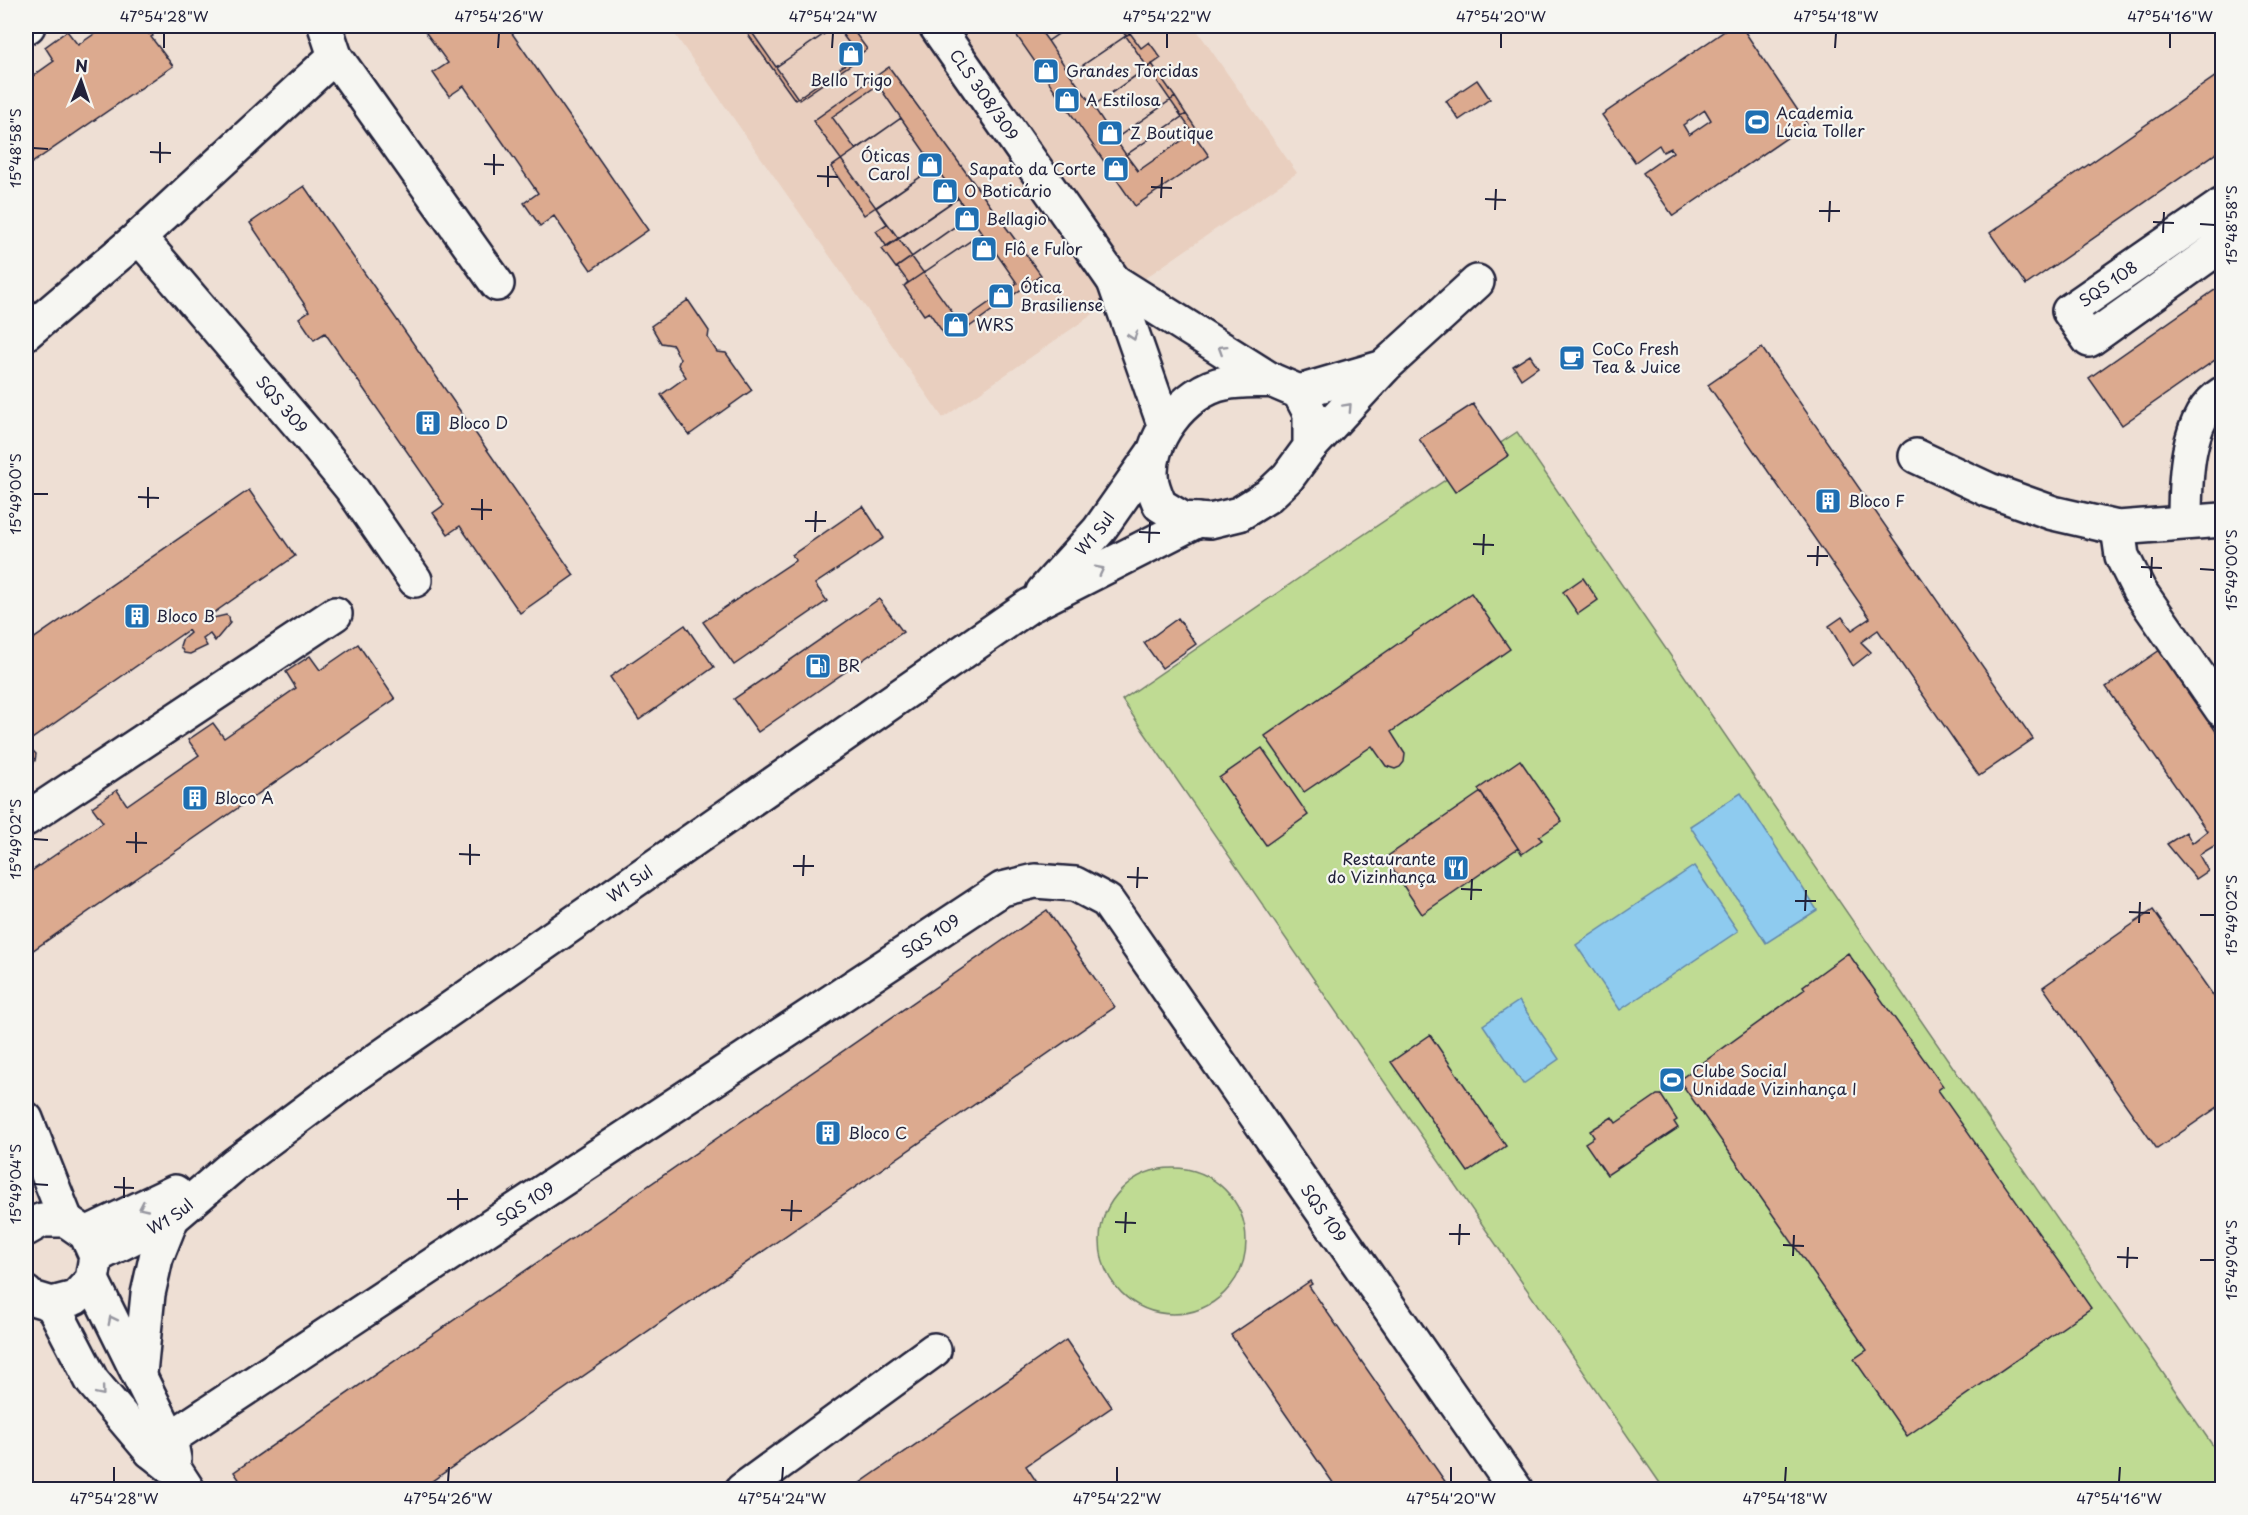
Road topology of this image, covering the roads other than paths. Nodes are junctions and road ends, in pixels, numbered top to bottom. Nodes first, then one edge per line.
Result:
1 (936, 26) edge
2 (330, 41) edge
3 (2223, 204) edge
4 (139, 237) junction
5 (2223, 245) edge
6 (1114, 281) junction
7 (1478, 282) dead end
8 (497, 284) dead end
9 (26, 333) edge
10 (1386, 366) junction
11 (1285, 386) junction
12 (2223, 394) edge
13 (1159, 440) junction
14 (1310, 447) junction
15 (1916, 456) dead end
16 (1198, 520) junction
17 (2223, 520) edge
18 (2185, 522) junction
19 (2118, 528) junction
20 (415, 580) dead end
21 (1029, 606) junction
22 (335, 614) dead end
23 (2223, 710) edge
24 (26, 819) edge
25 (26, 1119) edge
26 (234, 1165) junction
27 (171, 1218) junction
28 (26, 1229) edge
29 (85, 1247) junction
30 (33, 1298) edge
31 (934, 1350) dead end
32 (140, 1373) junction
33 (171, 1462) edge
34 (742, 1490) edge
35 (1516, 1490) edge

1 - 6 street, CLS 308/309
2 - 4 street
2 - 8 street
3 - 5 street, SQS 108
4 - 9 street
4 - 20 street, SQS 309
11 -> 6 street, CLS 308/309
6 -> 13 street, CLS 308/309
7 - 10 street
10 - 11 street
14 -> 10 street
11 - 13 street
11 - 14 street
12 - 18 street
13 - 16 street
13 - 21 street, W1 Sul
14 - 16 street
15 - 19 street
21 -> 16 street, W1 Sul
17 - 18 street
18 - 19 street
19 - 23 street
21 - 26 street, W1 Sul
22 - 24 street
25 - 29 street
26 - 27 street, W1 Sul
26 -> 29 street, W1 Sul
27 - 29 street, W1 Sul
27 - 32 street
28 - 29 street
29 - 30 street
32 -> 29 street
30 -> 33 street
31 - 34 street
32 - 33 street
33 - 35 street, SQS 109

